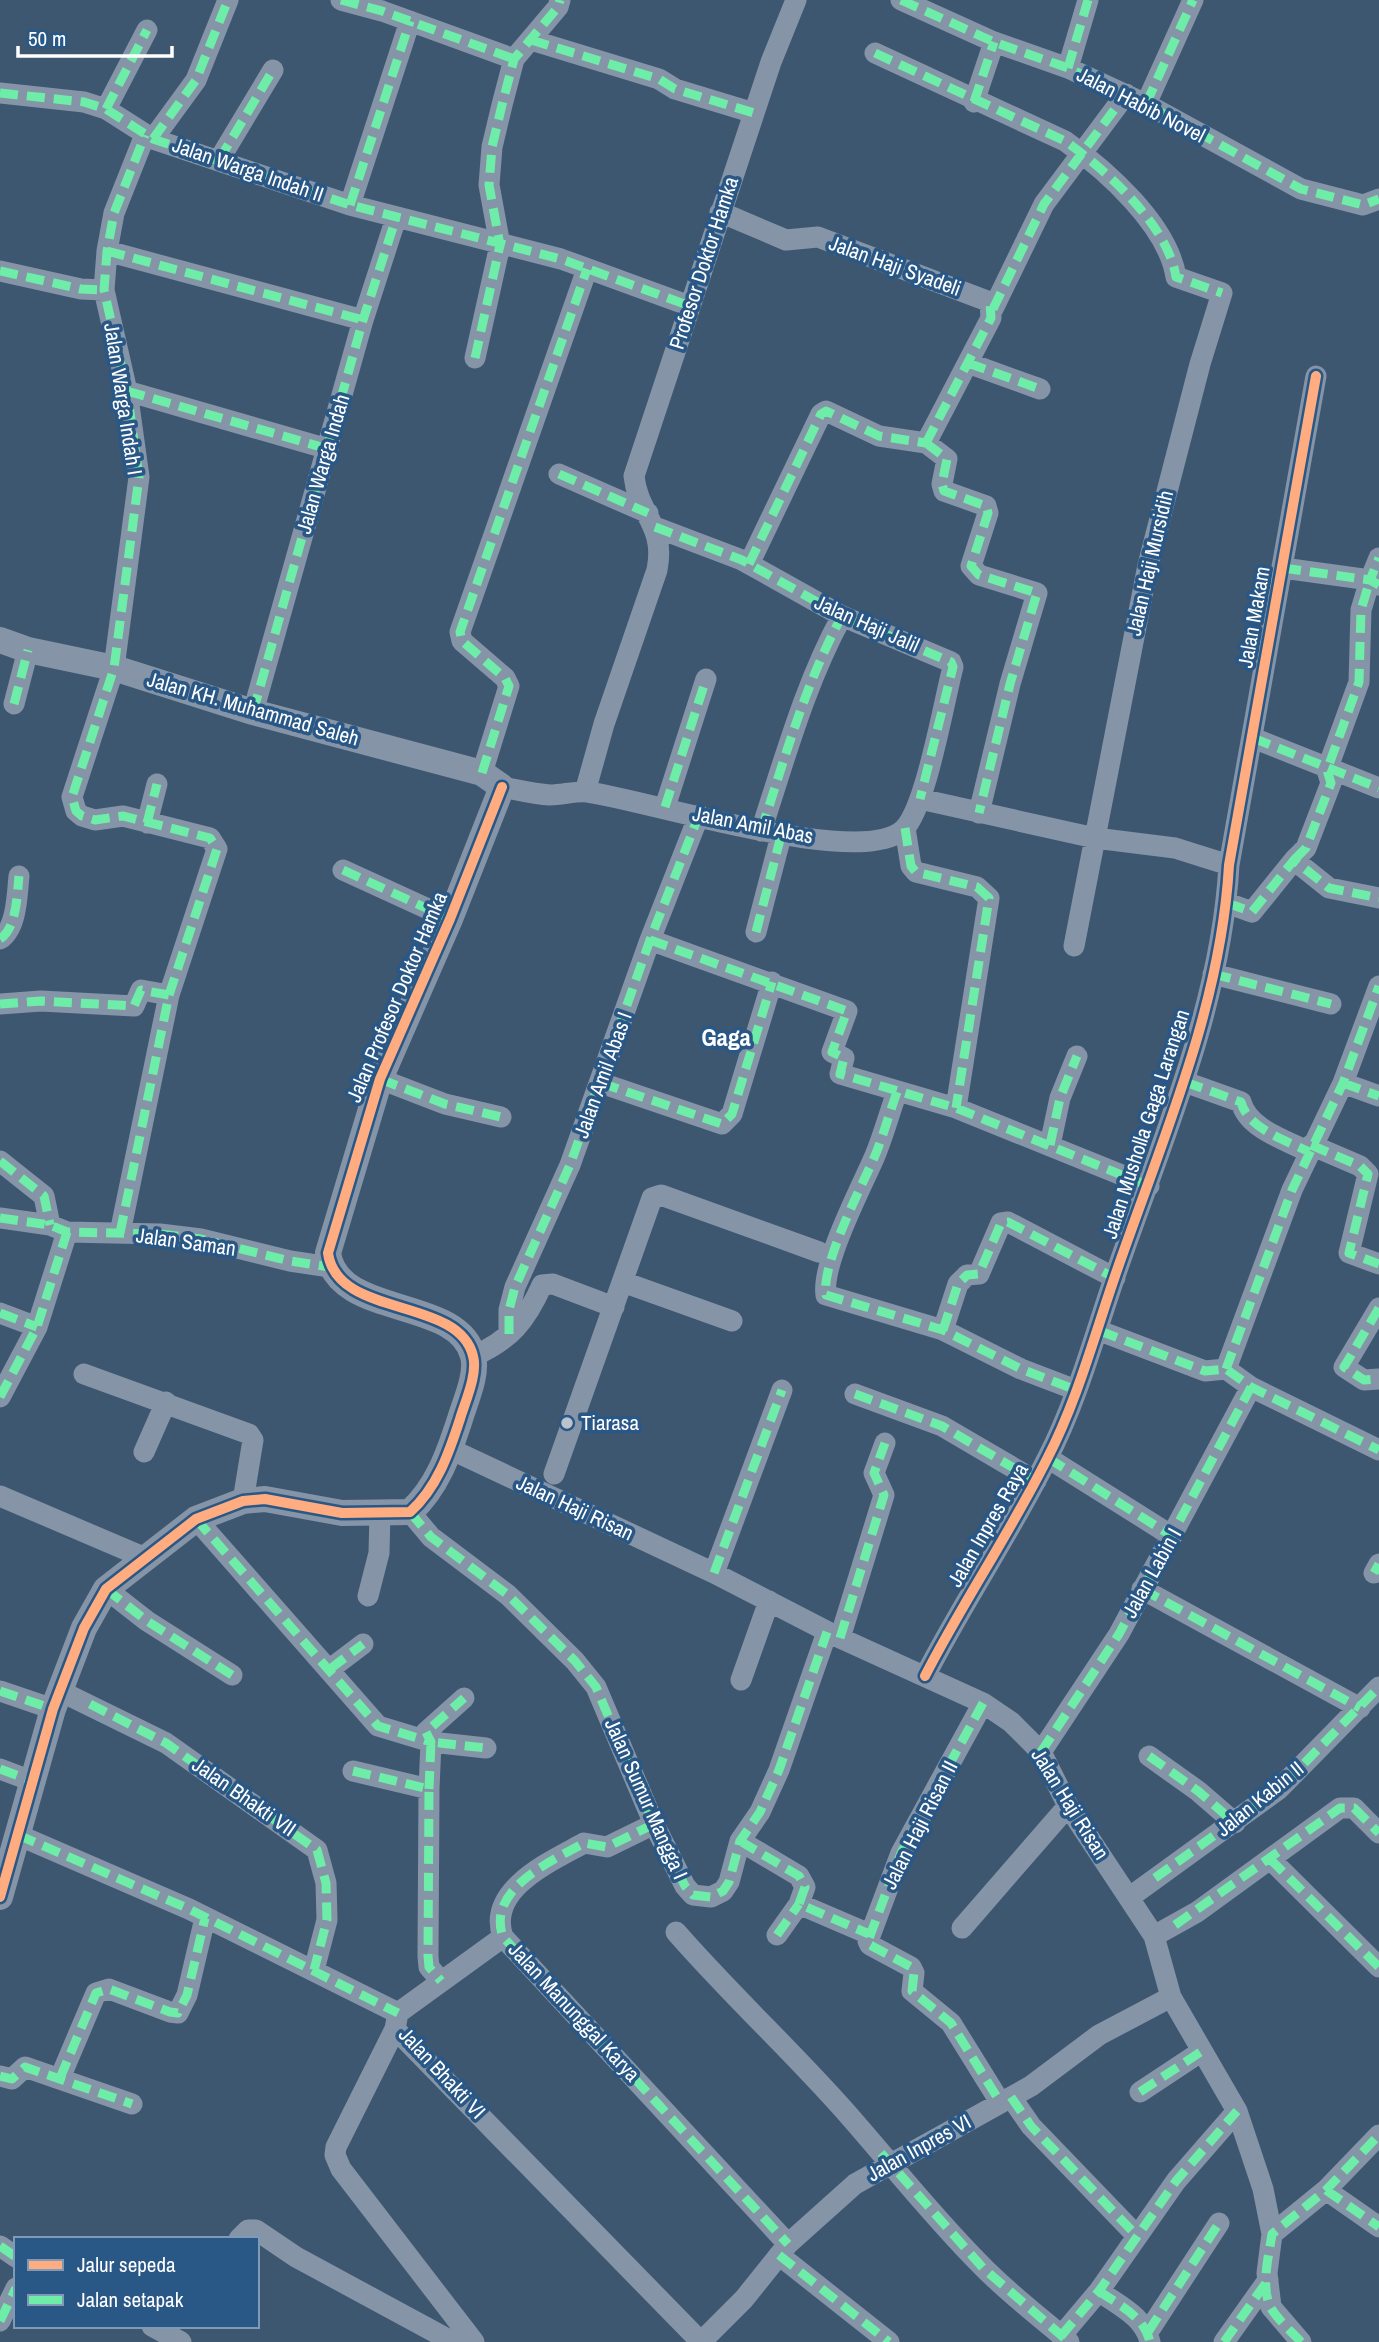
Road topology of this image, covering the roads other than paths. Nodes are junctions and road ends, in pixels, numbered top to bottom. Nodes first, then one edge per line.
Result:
1 (228, 0) edge
2 (341, 0) edge
3 (560, 0) edge
4 (796, 0) edge
5 (901, 0) edge
6 (1088, 0) edge
7 (1193, 0) edge
8 (410, 21) junction
9 (147, 30) dead end
10 (531, 40) junction
11 (994, 42) junction
12 (875, 53) dead end
13 (514, 59) junction
14 (1068, 68) junction
15 (272, 70) dead end
16 (0, 93) edge
17 (1126, 94) junction
18 (974, 102) junction
19 (1146, 104) junction
20 (106, 109) junction
21 (754, 113) junction
22 (149, 137) junction
23 (1082, 153) junction
24 (219, 159) junction
25 (1379, 199) edge
26 (350, 205) junction
27 (720, 212) junction
28 (396, 218) junction
29 (500, 245) junction
30 (107, 251) junction
31 (587, 269) junction
32 (0, 271) edge
33 (104, 290) junction
34 (690, 306) junction
35 (991, 306) junction
36 (363, 320) junction
37 (475, 358) dead end
38 (968, 363) junction
39 (1316, 376) dead end
40 (1040, 389) dead end
41 (127, 391) junction
42 (926, 443) junction
43 (328, 449) junction
44 (559, 474) dead end
45 (652, 520) junction
46 (1379, 558) edge
47 (749, 564) junction
48 (1283, 568) junction
49 (1375, 582) edge
50 (842, 616) junction
51 (0, 640) edge
52 (28, 650) junction
53 (114, 668) junction
54 (706, 679) dead end
55 (14, 704) dead end
56 (253, 712) junction
57 (1253, 738) junction
58 (1327, 770) junction
59 (492, 780) junction
60 (157, 784) dead end
61 (1379, 788) edge
62 (585, 792) junction
63 (920, 799) junction
64 (665, 807) junction
65 (979, 813) junction
66 (699, 815) junction
67 (147, 823) junction
68 (905, 828) junction
69 (771, 833) junction
70 (1095, 838) junction
71 (1294, 860) junction
72 (1229, 864) junction
73 (343, 870) dead end
74 (19, 876) dead end
75 (1379, 898) edge
76 (1227, 903) junction
77 (450, 919) junction
78 (756, 932) dead end
79 (0, 939) edge
80 (650, 940) junction
81 (1074, 946) dead end
82 (1213, 974) junction
83 (772, 982) junction
84 (1379, 986) edge
85 (169, 995) junction
86 (0, 1004) edge
87 (1331, 1004) dead end
88 (1077, 1056) dead end
89 (380, 1079) junction
90 (1185, 1082) junction
91 (601, 1083) junction
92 (1343, 1083) junction
93 (897, 1092) junction
94 (1379, 1096) edge
95 (956, 1108) junction
96 (501, 1117) dead end
97 (1050, 1145) junction
98 (1310, 1149) junction
99 (0, 1161) edge
100 (1149, 1186) junction
101 (0, 1218) edge
102 (58, 1229) junction
103 (120, 1233) junction
104 (819, 1252) dead end
105 (1379, 1264) edge
106 (330, 1267) junction
107 (1115, 1278) junction
108 (623, 1282) junction
109 (614, 1307) junction
110 (1379, 1308) edge
111 (0, 1313) edge
112 (732, 1321) dead end
113 (37, 1327) junction
114 (943, 1330) junction
115 (1100, 1331) junction
116 (509, 1334) junction
117 (474, 1356) junction
118 (1226, 1369) junction
119 (84, 1374) dead end
120 (1379, 1379) edge
121 (1251, 1387) junction
122 (782, 1390) dead end
123 (1076, 1390) junction
124 (855, 1394) dead end
125 (0, 1397) edge
126 (166, 1402) junction
127 (885, 1443) dead end
128 (450, 1449) junction
129 (1379, 1450) edge
130 (144, 1452) dead end
131 (1048, 1458) junction
132 (554, 1474) dead end
133 (1036, 1481) junction
134 (0, 1496) edge
135 (243, 1502) junction
136 (410, 1512) junction
137 (380, 1513) junction
138 (196, 1519) junction
139 (1172, 1535) junction
140 (143, 1557) junction
141 (714, 1573) junction
142 (106, 1589) junction
143 (1142, 1589) junction
144 (368, 1595) dead end
145 (769, 1601) junction
146 (834, 1635) junction
147 (363, 1644) dead end
148 (330, 1669) junction
149 (232, 1675) dead end
150 (925, 1676) junction
151 (741, 1680) dead end
152 (1379, 1687) edge
153 (0, 1691) edge
154 (464, 1698) dead end
155 (57, 1700) junction
156 (983, 1703) junction
157 (1360, 1707) junction
158 (431, 1742) junction
159 (486, 1748) dead end
160 (1041, 1752) junction
161 (1149, 1756) dead end
162 (0, 1769) edge
163 (353, 1771) dead end
164 (32, 1782) junction
165 (429, 1789) junction
166 (1068, 1806) junction
167 (1235, 1823) junction
168 (654, 1824) junction
169 (1379, 1833) edge
170 (18, 1836) junction
171 (740, 1841) junction
172 (1270, 1859) junction
173 (0, 1897) edge
174 (1130, 1897) junction
175 (799, 1904) junction
176 (205, 1918) junction
177 (962, 1928) dead end
178 (676, 1932) dead end
179 (869, 1934) junction
180 (777, 1935) dead end
181 (1154, 1936) junction
182 (503, 1937) junction
183 (1379, 1968) edge
184 (314, 1970) junction
185 (441, 1981) junction
186 (1171, 1997) junction
187 (397, 2021) junction
188 (1202, 2051) junction
189 (0, 2076) edge
190 (60, 2078) junction
191 (1140, 2092) dead end
192 (1006, 2100) junction
193 (132, 2104) dead end
194 (1237, 2111) junction
195 (1379, 2135) edge
196 (887, 2164) junction
197 (1326, 2190) junction
198 (1219, 2223) dead end
199 (1379, 2227) edge
200 (1272, 2234) junction
201 (1137, 2236) junction
202 (241, 2237) edge
203 (784, 2250) junction
204 (1268, 2280) junction
205 (1099, 2291) junction
206 (14, 2292) edge
207 (0, 2321) edge
208 (156, 2328) edge
209 (1149, 2337) edge
210 (1065, 2339) edge
211 (181, 2342) edge
212 (453, 2342) edge
213 (474, 2342) edge
214 (701, 2342) edge
215 (889, 2342) edge
216 (1224, 2342) edge
217 (1301, 2342) edge

1 - 22 street, Jalan Warga Indah I
2 - 8 street
3 - 10 street
4 - 21 street, Profesor Doktor Hamka
5 - 11 street, Jalan Habib Novel
6 - 14 street
7 - 19 street
8 - 13 street
8 - 26 street
9 - 20 street
10 - 13 street
10 - 21 street
11 - 14 street, Jalan Habib Novel
11 - 18 street
12 - 18 street
13 - 29 street
14 - 17 street, Jalan Habib Novel
15 - 24 street
16 - 20 street, Jalan Warga Indah II
17 - 19 street, Jalan Habib Novel
17 - 23 street
18 - 23 street
19 - 25 street, Jalan Habib Novel
20 - 22 street, Jalan Warga Indah II
21 - 27 street, Profesor Doktor Hamka
22 - 24 street, Jalan Warga Indah II
22 - 30 street, Jalan Warga Indah I
23 - 35 street
23 - 70 street, Jalan Haji Mursidih
24 - 26 street, Jalan Warga Indah II
26 - 28 street, Jalan Warga Indah II
27 - 34 street, Profesor Doktor Hamka
27 - 35 street, Jalan Haji Syadeli
28 - 29 street, Jalan Warga Indah II
28 - 36 street, Jalan Warga Indah
29 - 31 street, Jalan Warga Indah II
29 - 37 street
30 - 33 street, Jalan Warga Indah I
30 - 36 street
31 - 34 street, Jalan Warga Indah II
31 - 59 street
32 - 33 street
33 - 41 street, Jalan Warga Indah I
34 - 45 street, Profesor Doktor Hamka
35 - 38 street
36 - 43 street, Jalan Warga Indah
38 - 40 street
38 - 42 street
39 - 48 street, Jalan Makam
41 - 43 street
41 - 53 street, Jalan Warga Indah I
42 - 47 street
42 - 65 street
43 - 56 street, Jalan Warga Indah
44 - 45 street, Jalan Haji Jalil
45 - 47 street, Jalan Haji Jalil
45 - 62 street, Profesor Doktor Hamka
46 - 49 street
47 - 50 street, Jalan Haji Jalil
48 - 49 street
48 - 57 street, Jalan Makam
49 - 58 street
50 - 63 street, Jalan Haji Jalil
50 - 69 street
51 - 52 street, Jalan KH. Muhammad Saleh
52 - 53 street, Jalan KH. Muhammad Saleh
52 - 55 street
53 - 56 street, Jalan KH. Muhammad Saleh
53 - 67 street, Jalan Warga Indah I
54 - 64 street
56 - 59 street, Jalan KH. Muhammad Saleh
57 - 58 street
57 - 72 street, Jalan Makam
58 - 61 street
58 - 71 street
59 - 62 street, Jalan Amil Abas
59 - 77 street, Jalan Profesor Doktor Hamka
60 - 67 street
62 - 64 street, Jalan Amil Abas
63 - 65 street
63 - 68 street
64 - 66 street, Jalan Amil Abas
65 - 70 street
66 - 69 street, Jalan Amil Abas
66 - 80 street, Jalan Amil Abas I
67 - 85 street
68 - 69 street, Jalan Amil Abas
68 - 95 street
69 - 78 street
70 - 72 street
70 - 81 street, Jalan Haji Mursidih
71 - 75 street
71 - 76 street
72 - 76 street, Jalan Musholla Gaga Larangan
73 - 77 street
74 - 79 street
76 - 82 street, Jalan Musholla Gaga Larangan
77 - 89 street, Jalan Profesor Doktor Hamka
80 - 83 street
80 - 91 street, Jalan Amil Abas I
82 - 87 street
82 - 90 street, Jalan Musholla Gaga Larangan
83 - 91 street
83 - 93 street
84 - 92 street
85 - 86 street
85 - 103 street
88 - 97 street
89 - 96 street
89 - 106 street, Jalan Profesor Doktor Hamka
90 - 98 street
90 - 100 street, Jalan Musholla Gaga Larangan
91 - 116 street, Jalan Amil Abas I
92 - 94 street
92 - 98 street
93 - 95 street
93 - 114 street
95 - 97 street
97 - 100 street
98 - 105 street
98 - 118 street
99 - 102 street
100 - 107 street, Jalan Musholla Gaga Larangan
101 - 102 street, Jalan Saman
102 - 103 street, Jalan Saman
102 - 113 street
103 - 106 street, Jalan Saman
104 - 108 street
106 - 117 street
107 - 114 street
107 - 115 street, Jalan Musholla Gaga Larangan
108 - 109 street
108 - 112 street
109 - 116 street
109 - 132 street
110 - 120 street
111 - 113 street
113 - 125 street
114 - 123 street
115 - 118 street
115 - 123 street, Jalan Musholla Gaga Larangan
116 - 117 street
117 - 128 street
118 - 121 street
119 - 126 street
121 - 129 street
121 - 139 street, Jalan Labin I
122 - 141 street
123 - 131 street, Jalan Inpres Raya
124 - 133 street
126 - 130 street
126 - 135 street
127 - 146 street, Jalan Sumur Mangga I
128 - 136 street
128 - 141 street, Jalan Haji Risan
131 - 133 street, Jalan Inpres Raya
131 - 139 street
133 - 150 street, Jalan Inpres Raya
134 - 140 street
135 - 137 street
135 - 138 street
136 - 137 street
136 - 168 street, Jalan Sumur Mangga I
137 - 144 street
138 - 140 street
138 - 148 street
139 - 143 street, Jalan Labin I
140 - 142 street
141 - 145 street, Jalan Haji Risan
142 - 149 street
142 - 155 street
143 - 157 street
143 - 160 street, Jalan Labin I
145 - 146 street, Jalan Haji Risan
145 - 151 street
146 - 150 street, Jalan Haji Risan
146 - 171 street, Jalan Sumur Mangga I
147 - 148 street
148 - 158 street
150 - 156 street, Jalan Haji Risan
152 - 157 street, Jalan Kabin II
153 - 155 street, Jalan Bhakti VII
154 - 158 street
155 - 164 street
155 - 184 street, Jalan Bhakti VII
156 - 160 street, Jalan Haji Risan
156 - 179 street, Jalan Haji Risan II
157 - 167 street, Jalan Kabin II
158 - 159 street
158 - 165 street
160 - 166 street, Jalan Haji Risan
161 - 167 street
162 - 164 street
163 - 165 street
164 - 170 street
165 - 185 street
166 - 174 street, Jalan Haji Risan
166 - 177 street
167 - 174 street, Jalan Kabin II
168 - 171 street, Jalan Sumur Mangga I
168 - 182 street, Jalan Manunggal Karya
169 - 172 street
170 - 173 street
170 - 176 street, Jalan Bhakti VI
171 - 175 street
172 - 181 street
172 - 183 street
174 - 181 street, Jalan Haji Risan
175 - 179 street
175 - 180 street
176 - 184 street, Jalan Bhakti VI
176 - 190 street
178 - 196 street
179 - 192 street
181 - 186 street, Jalan Haji Risan
182 - 185 street
182 - 203 street, Jalan Manunggal Karya
184 - 187 street, Jalan Bhakti VI
185 - 187 street
186 - 188 street, Jalan Haji Risan
186 - 192 street, Jalan Inpres VI
187 - 213 street
187 - 214 street, Jalan Bhakti VI
188 - 191 street
188 - 194 street, Jalan Haji Risan
189 - 190 street
190 - 193 street
192 - 196 street, Jalan Inpres VI
192 - 201 street
194 - 200 street, Jalan Haji Risan
194 - 201 street
195 - 197 street
196 - 203 street, Jalan Inpres VI
196 - 210 street
197 - 199 street
197 - 200 street
198 - 209 street
200 - 204 street, Jalan Haji Risan
201 - 205 street
202 - 212 street
203 - 214 street, Jalan Inpres VI
203 - 215 street, Jalan Manunggal Karya
204 - 216 street
204 - 217 street, Jalan Haji Risan
205 - 209 street
205 - 210 street
206 - 207 street
208 - 211 street

